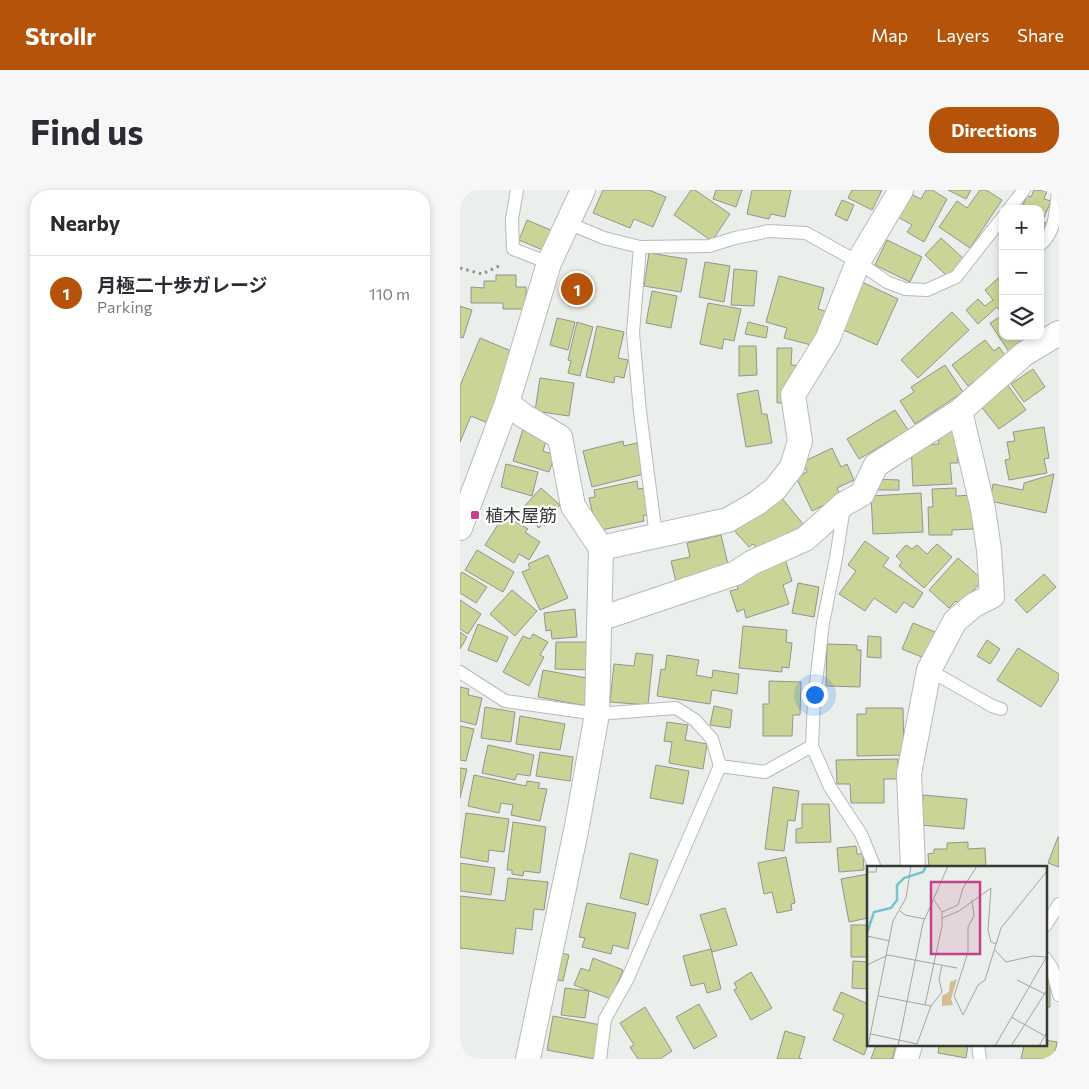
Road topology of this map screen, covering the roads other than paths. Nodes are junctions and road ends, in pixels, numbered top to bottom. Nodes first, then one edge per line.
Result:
1 (517, 190) edge
2 (582, 190) edge
3 (901, 190) edge
4 (1024, 190) edge
5 (1058, 190) edge
6 (1012, 205) edge
7 (999, 222) edge
8 (568, 223) junction
9 (1044, 243) edge
10 (640, 247) junction
11 (858, 262) junction
12 (549, 263) junction
13 (1047, 336) edge
14 (507, 403) junction
15 (960, 410) junction
16 (844, 504) junction
17 (460, 528) edge
18 (656, 536) junction
19 (601, 548) junction
20 (600, 619) junction
21 (929, 670) junction
22 (460, 672) edge
23 (1001, 709) dead end
24 (597, 714) junction
25 (812, 746) junction
26 (720, 766) junction
27 (874, 866) edge
28 (913, 866) edge
29 (1059, 904) edge
30 (1046, 924) edge
31 (1046, 959) edge
32 (1059, 995) edge
33 (910, 1046) edge
34 (978, 1046) edge
35 (528, 1059) edge
36 (600, 1059) edge
37 (906, 1059) edge
38 (980, 1059) edge

1 - 12 lane
2 - 8 street
3 - 11 street
4 - 6 lane
5 - 9 lane
7 - 11 lane
8 - 10 lane
8 - 12 street
10 - 11 lane
10 - 18 lane
11 - 18 street
12 - 14 street
13 - 15 street
14 - 17 street
14 - 19 street
15 - 16 street
15 - 21 street
16 - 20 street
16 - 25 lane
18 - 19 street
19 - 20 street
20 - 24 street
21 - 23 lane
21 - 28 street
22 - 24 lane
24 - 26 lane
24 - 35 street
25 - 26 lane
25 - 27 lane
26 - 36 lane
29 - 30 lane
31 - 32 lane
33 - 37 street
34 - 38 lane

